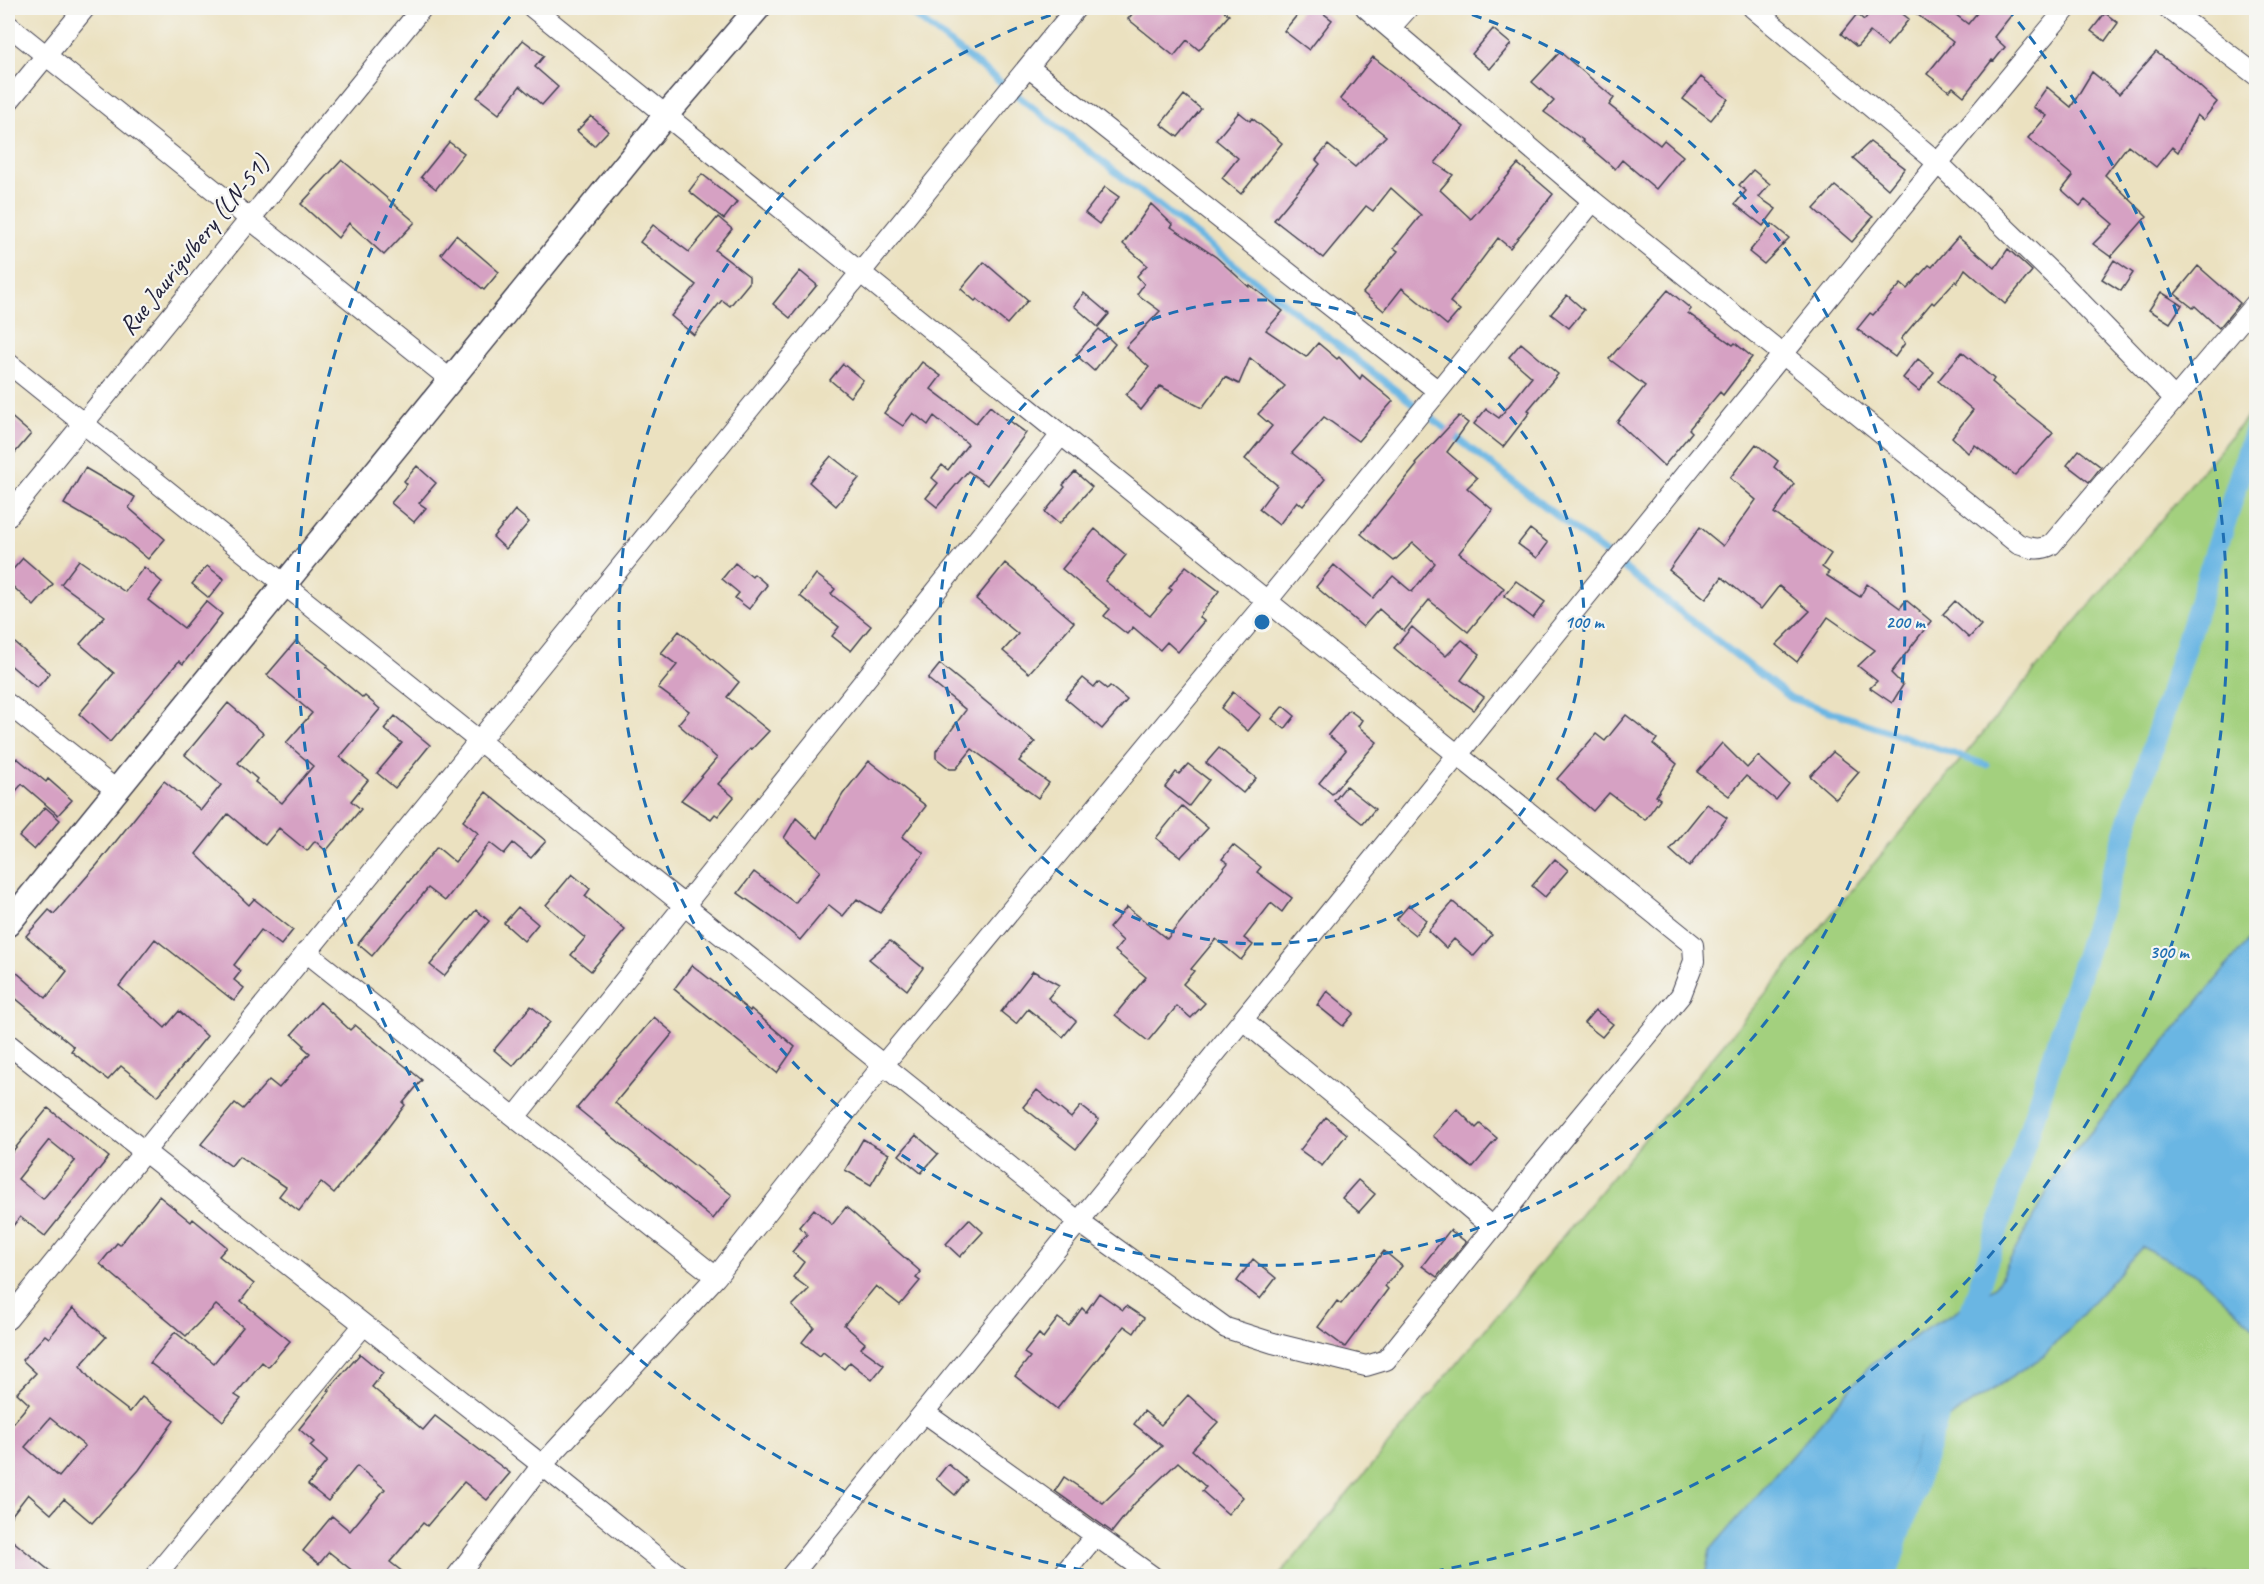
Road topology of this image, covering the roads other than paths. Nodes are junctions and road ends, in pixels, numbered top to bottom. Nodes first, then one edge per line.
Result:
1 (85, 8) edge
2 (422, 8) edge
3 (532, 8) edge
4 (758, 8) edge
5 (1076, 8) edge
6 (1366, 8) edge
7 (1408, 8) edge
8 (1753, 8) edge
9 (2067, 8) edge
10 (2168, 8) edge
11 (8, 25) edge
12 (1390, 28) junction
13 (45, 56) junction
14 (1028, 67) junction
15 (2256, 75) edge
16 (8, 102) edge
17 (666, 115) junction
18 (1938, 163) junction
19 (1593, 201) junction
20 (250, 219) junction
21 (861, 273) junction
22 (2256, 303) edge
23 (1783, 354) junction
24 (8, 363) edge
25 (451, 380) junction
26 (1438, 391) junction
27 (2175, 399) junction
28 (83, 424) junction
29 (1061, 435) junction
30 (8, 516) edge
31 (284, 584) junction
32 (1267, 601) junction
33 (8, 704) edge
34 (479, 741) junction
35 (1458, 755) junction
36 (116, 790) junction
37 (684, 905) junction
38 (8, 924) edge
39 (306, 952) junction
40 (1243, 1020) junction
41 (8, 1044) edge
42 (883, 1065) junction
43 (514, 1117) junction
44 (144, 1152) junction
45 (1079, 1222) junction
46 (1492, 1227) junction
47 (716, 1277) junction
48 (8, 1319) edge
49 (363, 1326) junction
50 (925, 1413) junction
51 (542, 1465) junction
52 (1095, 1536) junction
53 (155, 1576) edge
54 (457, 1576) edge
55 (680, 1576) edge
56 (791, 1576) edge
57 (1062, 1576) edge
58 (1152, 1576) edge

1 - 13 street
2 - 20 street, Rue Jaurigulbery (LN-51)
3 - 17 street
4 - 17 street
5 - 14 street
6 - 12 street
7 - 12 street
8 - 18 street
9 - 18 street
10 - 15 street
11 - 13 street
12 - 19 street
13 - 16 street
13 - 20 street
14 - 21 street
14 - 26 street
17 - 21 street
17 - 25 street
18 - 23 street
18 - 27 street
19 - 23 street
19 - 26 street
20 - 25 street
20 - 28 street, Rue Jaurigulbery (LN-51)
21 - 29 street
21 - 34 street
22 - 27 street
23 - 27 street
23 - 35 street
24 - 28 street
25 - 31 street
26 - 32 street
28 - 30 street, Rue Jaurigulbery (LN-51)
28 - 31 street
29 - 32 street
29 - 37 street
31 - 34 street
31 - 36 street
32 - 35 street
32 - 42 street
33 - 36 street
34 - 37 street
34 - 39 street
35 - 40 street
35 - 46 street
36 - 38 street
37 - 42 street
37 - 43 street
39 - 43 street
39 - 44 street
40 - 45 street
40 - 46 street
41 - 44 street
42 - 45 street
42 - 47 street
43 - 47 street
44 - 48 street
44 - 49 street
45 - 46 street
45 - 50 street
47 - 51 street
49 - 51 street
49 - 53 street
50 - 52 street
50 - 56 street
51 - 54 street
51 - 55 street
52 - 57 street
52 - 58 street

